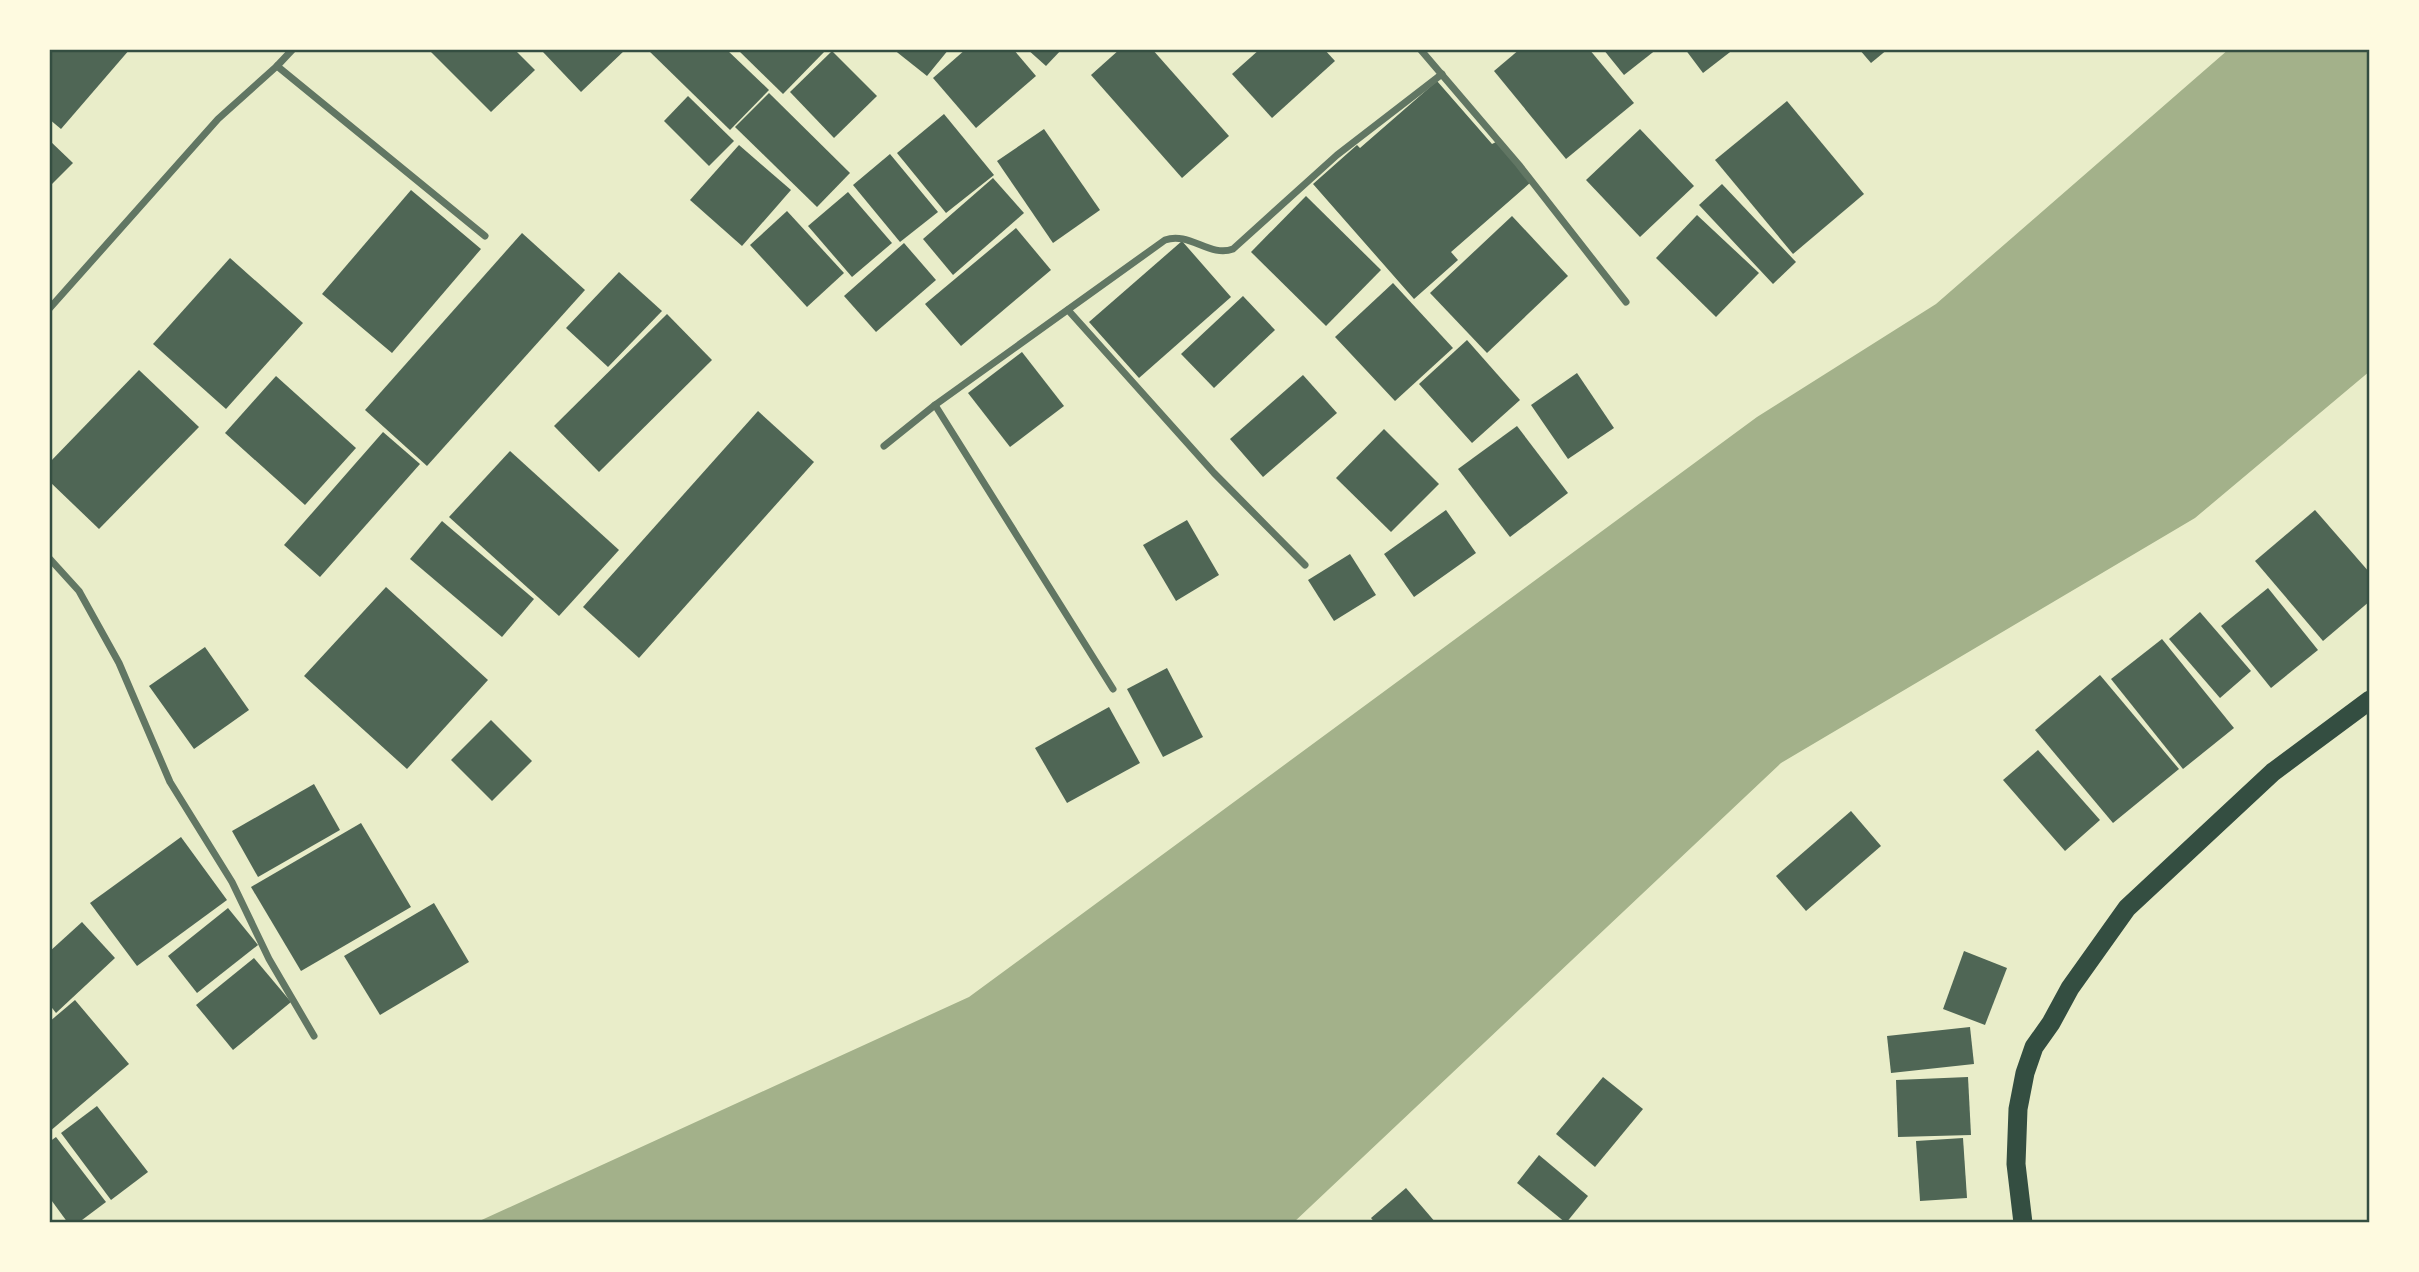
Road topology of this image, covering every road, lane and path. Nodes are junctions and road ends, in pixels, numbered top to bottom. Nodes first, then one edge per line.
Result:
1 (293, 49) edge
2 (1420, 49) edge
3 (277, 66) junction
4 (1442, 74) junction
5 (485, 236) dead end
6 (1626, 302) dead end
7 (49, 309) edge
8 (1068, 310) junction
9 (935, 405) junction
10 (884, 446) dead end
11 (49, 558) edge
12 (1305, 565) dead end
13 (1113, 689) dead end
14 (2370, 700) edge
15 (314, 1036) dead end
16 (2023, 1223) edge

1 - 3 street
2 - 4 street
3 - 5 street
3 - 7 street
4 - 6 street
4 - 8 street
8 - 9 street
8 - 12 street
9 - 10 street
9 - 13 street
11 - 15 street
14 - 16 highway

